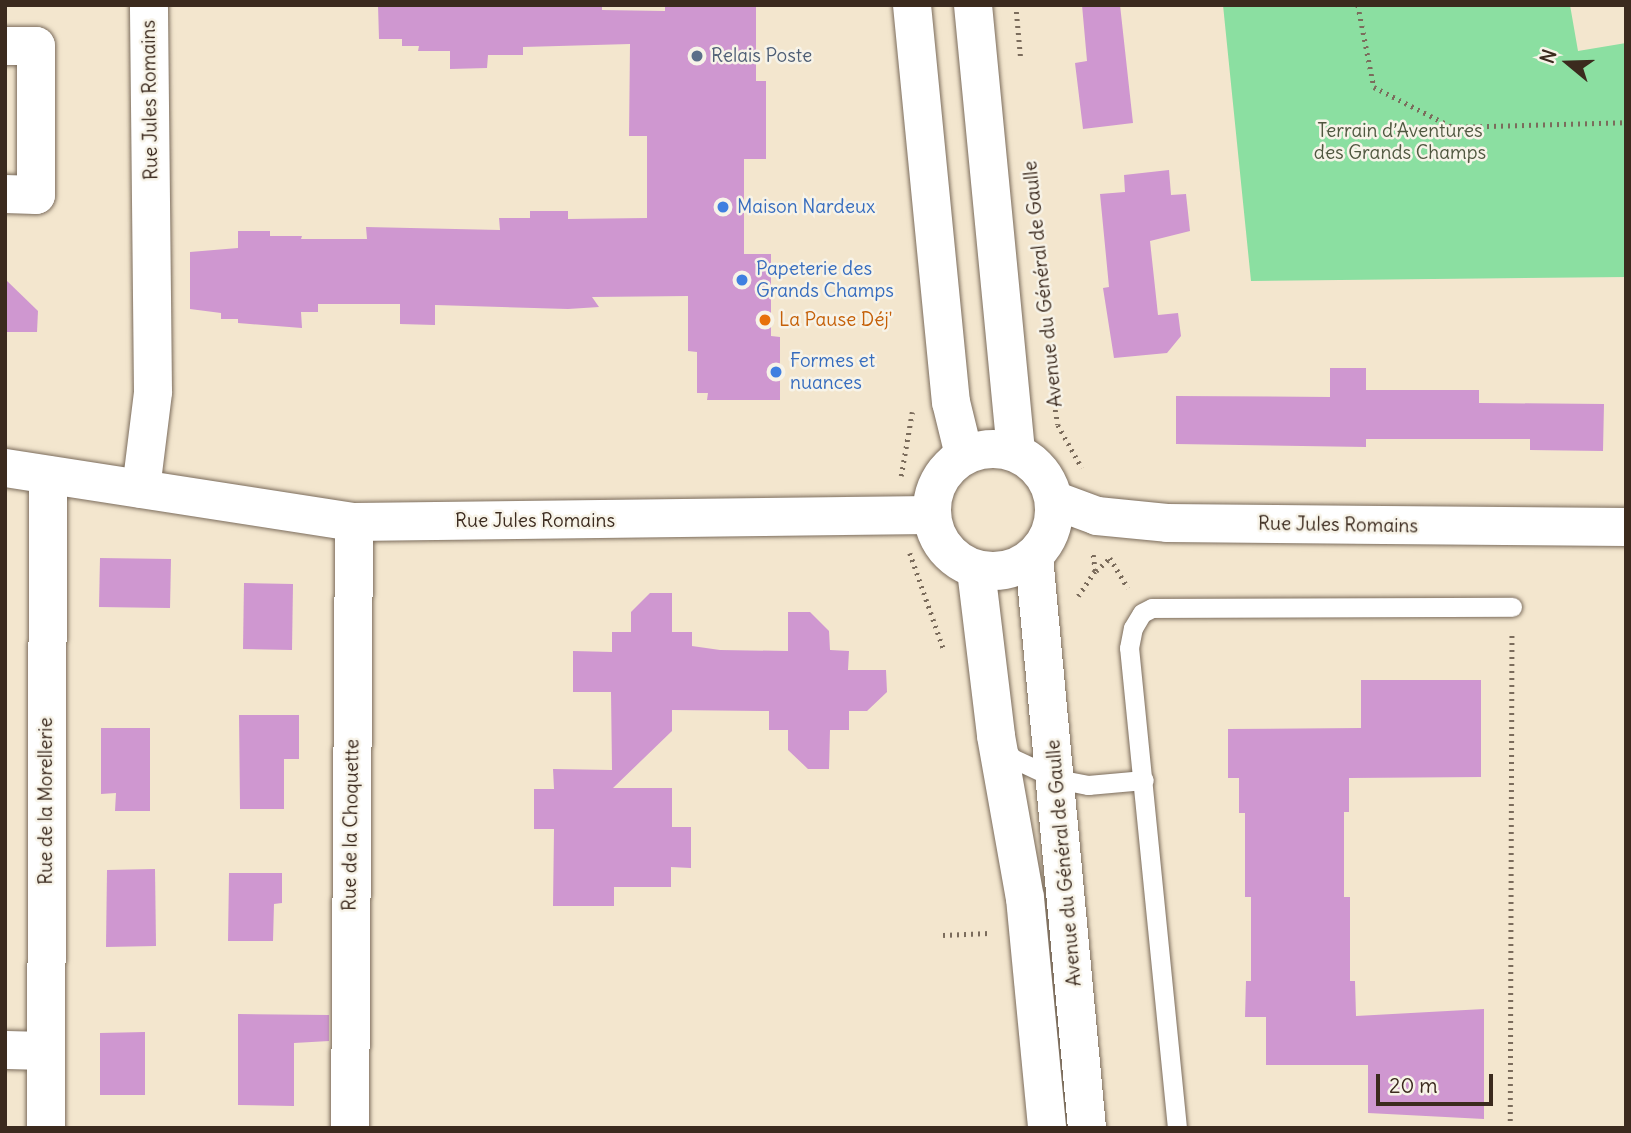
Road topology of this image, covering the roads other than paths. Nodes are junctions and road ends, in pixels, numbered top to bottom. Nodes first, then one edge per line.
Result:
1 (149, 5) edge
2 (912, 5) edge
3 (974, 5) edge
4 (5, 46) edge
5 (5, 194) edge
6 (1016, 453) junction
7 (964, 455) junction
8 (5, 468) edge
9 (47, 475) junction
10 (141, 489) junction
11 (1054, 500) junction
12 (931, 515) junction
13 (354, 522) junction
14 (1626, 527) edge
15 (1034, 557) junction
16 (976, 570) junction
17 (1512, 607) road end
18 (996, 736) junction
19 (1057, 779) junction
20 (1144, 780) junction
21 (5, 1050) edge
22 (45, 1051) junction
23 (46, 1128) edge
24 (350, 1128) edge
25 (1047, 1128) edge
26 (1087, 1128) edge
27 (1177, 1128) edge

1 - 10 street, Rue Jules Romains
2 - 7 street
3 - 6 street
4 - 5 street
6 - 7 street
6 - 11 street
7 - 12 street
8 - 9 street, Rue Jules Romains
9 - 10 street, Rue Jules Romains
9 - 22 street, Rue de la Morellerie
10 - 13 street, Rue Jules Romains
11 - 14 street, Rue Jules Romains
11 - 15 street
12 - 13 street, Rue Jules Romains
12 - 16 street
13 - 24 street, Rue de la Choquette
15 - 16 street
15 - 19 street, Avenue du Général de Gaulle
16 - 18 street
17 - 20 lane
18 - 19 lane
18 - 25 street
19 - 20 lane
19 - 26 street, Avenue du Général de Gaulle
20 - 27 lane
21 - 22 street
22 - 23 street, Rue de la Morellerie

